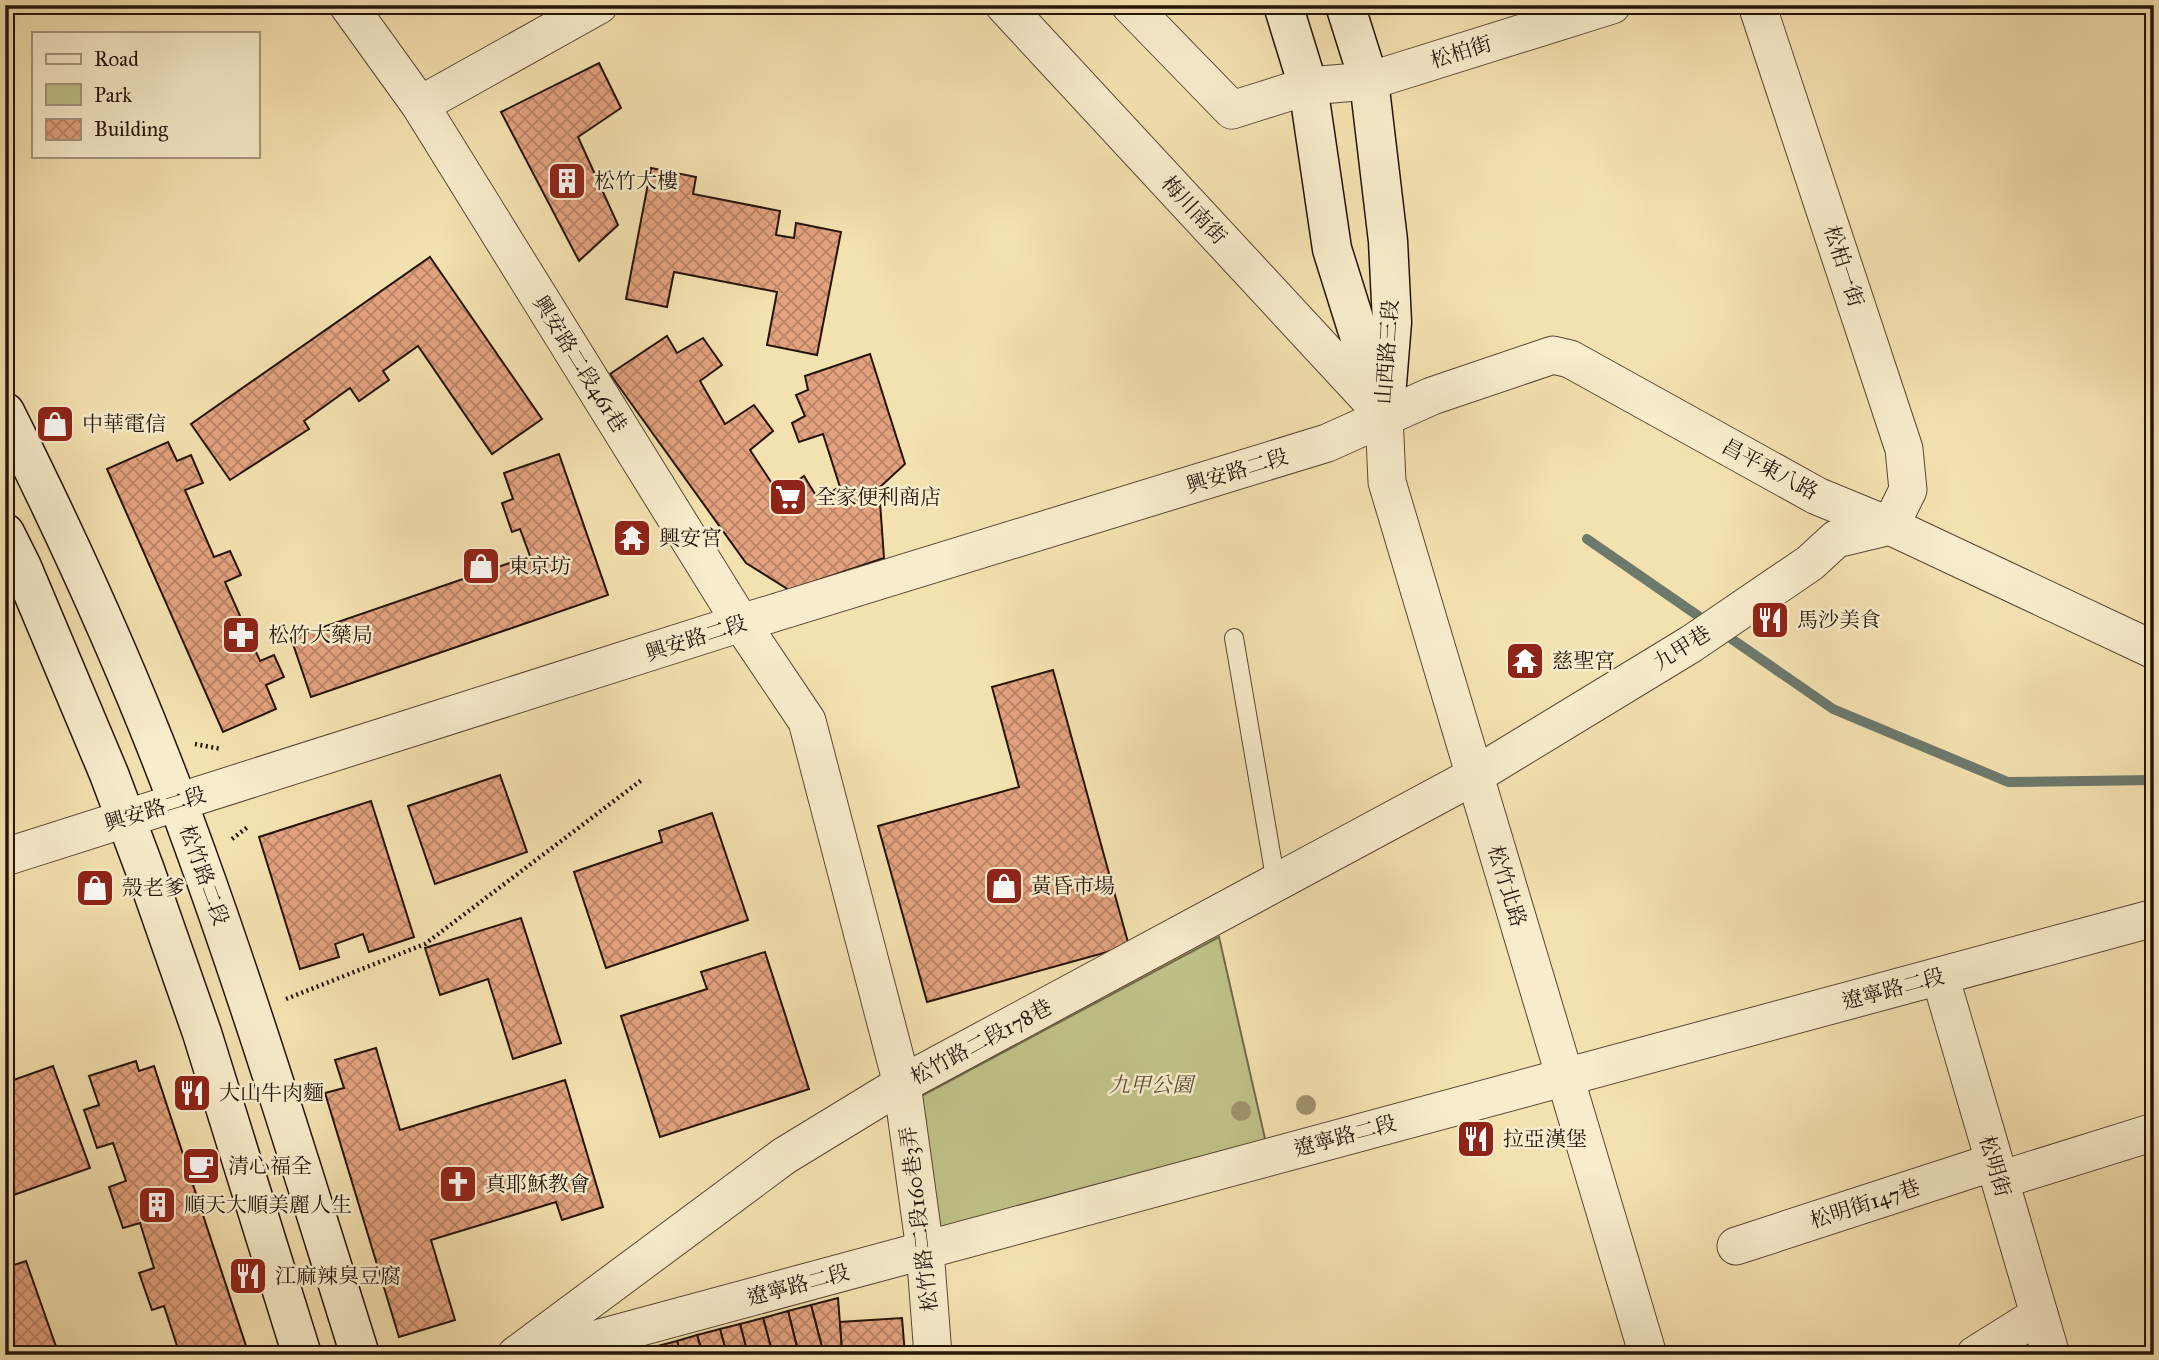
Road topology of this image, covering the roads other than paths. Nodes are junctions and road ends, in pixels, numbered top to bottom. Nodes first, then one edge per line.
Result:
1 (348, 5) edge
2 (599, 5) edge
3 (1004, 5) edge
4 (1130, 5) edge
5 (1283, 5) edge
6 (1345, 5) edge
7 (1612, 5) edge
8 (1757, 5) edge
9 (1369, 81) junction
10 (1308, 86) junction
11 (419, 105) junction
12 (5, 412) edge
13 (1384, 415) junction
14 (1890, 526) junction
15 (5, 533) edge
16 (741, 623) junction
17 (1234, 638) dead end
18 (2154, 650) edge
19 (1475, 776) junction
20 (178, 802) junction
21 (126, 818) junction
22 (5, 857) edge
23 (1276, 883) junction
24 (2154, 918) edge
25 (1940, 976) junction
26 (1564, 1077) junction
27 (902, 1084) junction
28 (2154, 1132) edge
29 (1997, 1171) junction
30 (1736, 1246) dead end
31 (925, 1250) junction
32 (2039, 1314) junction
33 (624, 1343) edge
34 (375, 1351) edge
35 (302, 1355) edge
36 (516, 1355) edge
37 (537, 1355) edge
38 (933, 1355) edge
39 (1648, 1355) edge
40 (1975, 1355) edge
41 (2052, 1355) edge

1 - 11 street, 興安路二段461巷
2 - 11 street
3 - 13 street, 梅川南街
4 - 10 street
5 - 10 street, 山西路三段
6 - 9 street, 山西路三段
7 - 9 street, 松柏街
8 - 14 street, 松柏一街
9 - 10 street, 松柏街
9 - 13 street, 山西路三段
10 - 13 street, 山西路三段
11 - 16 street, 興安路二段461巷
12 - 20 street, 松竹路二段
13 - 14 street, 昌平東八路
13 - 16 street, 興安路二段
13 - 19 street, 松竹北路
14 - 18 street, 昌平東八路
14 - 19 street, 九甲巷
15 - 21 street
16 - 20 street, 興安路二段
16 - 27 street, 興安路二段461巷
17 - 23 lane
19 - 23 street, 松竹路二段178巷
19 - 26 street, 松竹北路
20 - 21 street, 興安路二段
20 - 34 street, 松竹路二段
21 - 22 street, 興安路二段
21 - 35 street
23 - 27 street, 松竹路二段178巷
24 - 25 street, 遼寧路二段
25 - 26 street, 遼寧路二段
25 - 29 street, 松明街
26 - 31 street, 遼寧路二段
26 - 39 street, 松竹北路
27 - 31 street, 松竹路二段160巷3弄
27 - 36 street, 松竹路二段178巷
28 - 29 street, 松明街147巷
29 - 30 street, 松明街147巷
29 - 32 street, 松明街
31 - 33 street, 遼寧路二段
31 - 38 street, 松竹路二段160巷3弄
32 - 40 street
32 - 41 street, 松明街
33 - 37 street, 遼寧路二段

